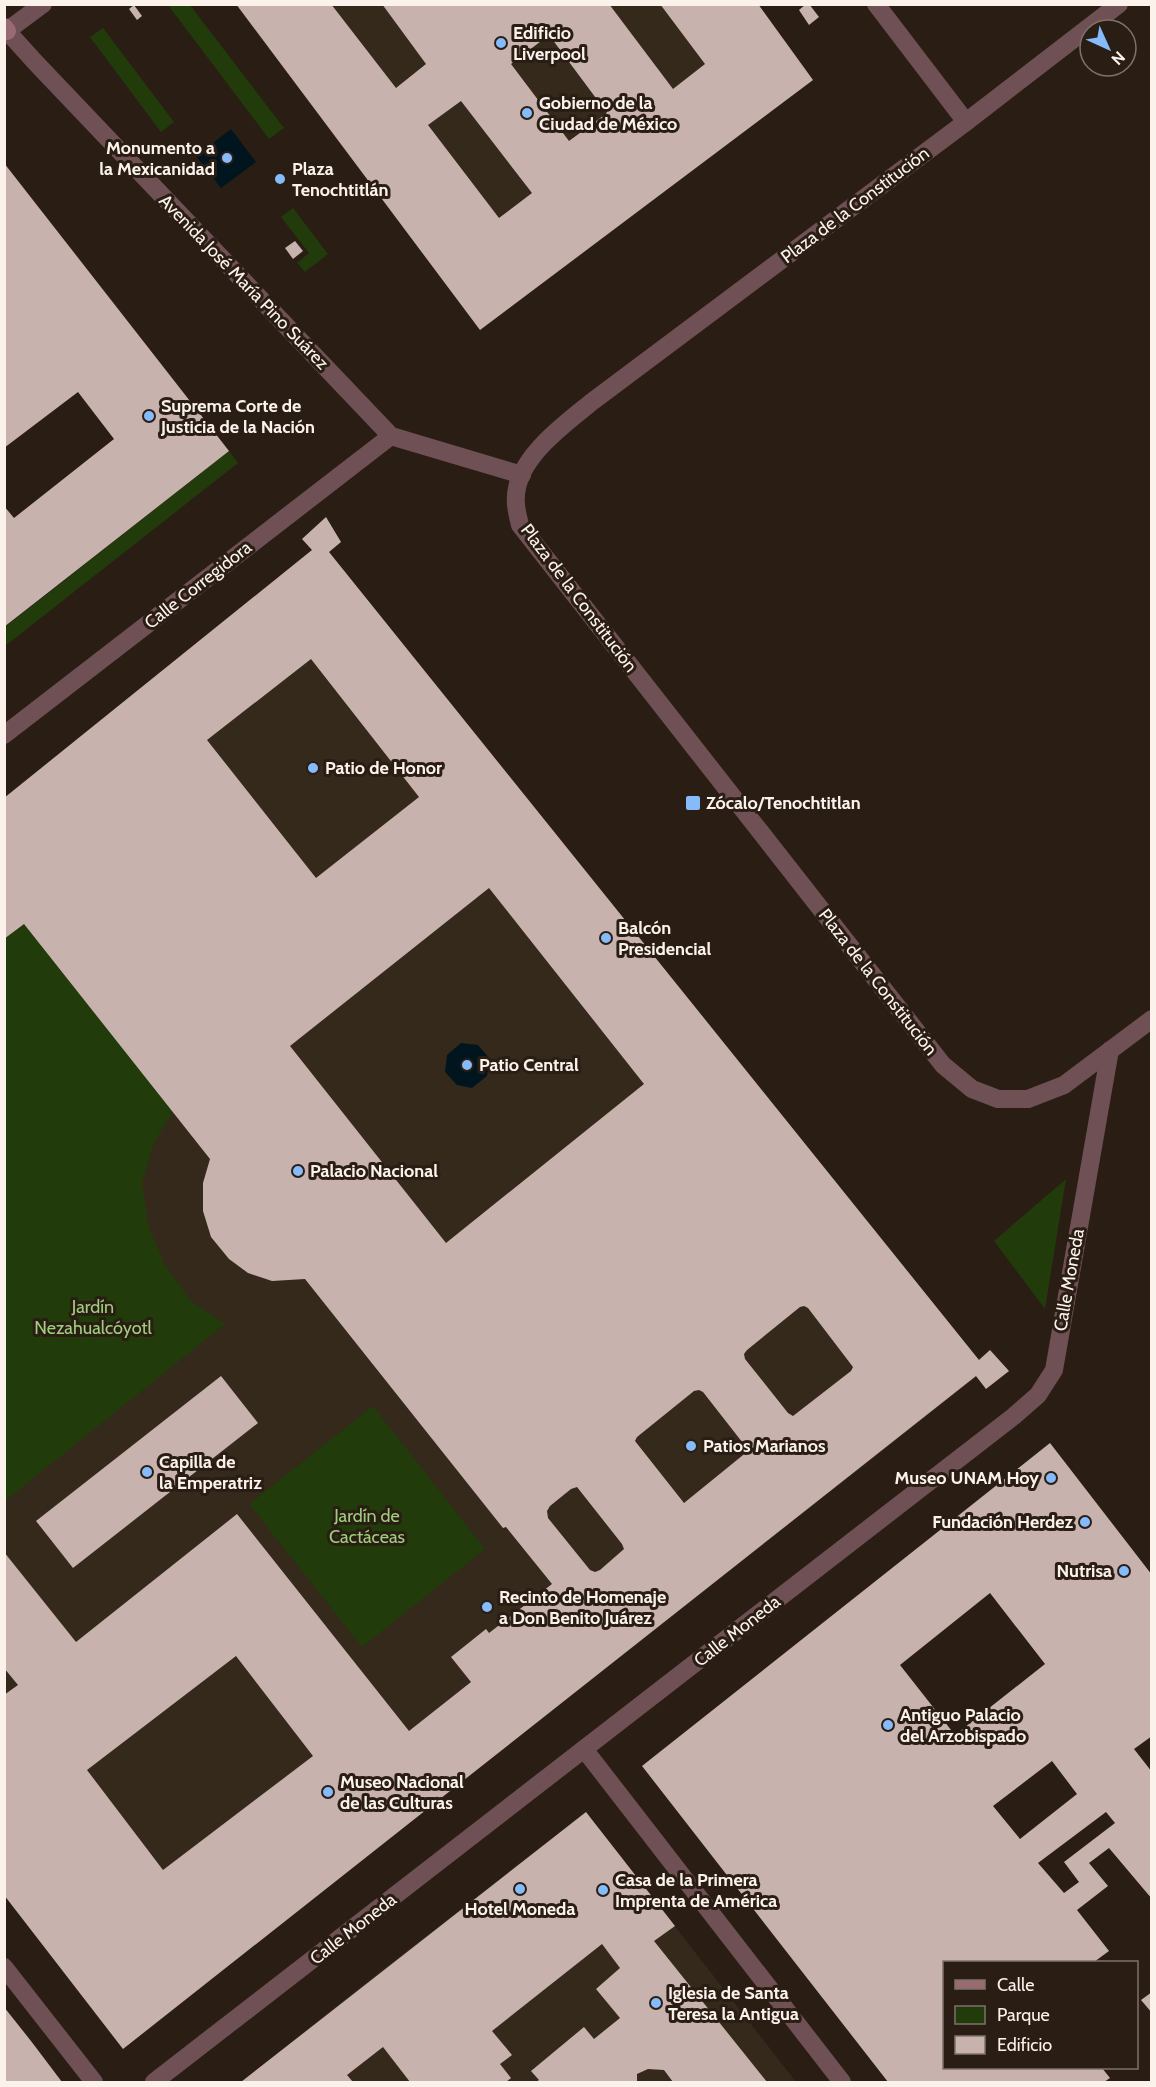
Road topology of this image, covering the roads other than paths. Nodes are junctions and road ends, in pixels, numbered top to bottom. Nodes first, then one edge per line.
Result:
1 (42, 4) edge
2 (876, 4) edge
3 (1119, 4) edge
4 (6, 30) edge
5 (966, 122) junction
6 (391, 436) junction
7 (522, 475) junction
8 (4, 735) edge
9 (1152, 1019) edge
10 (1110, 1050) junction
11 (584, 1749) junction
12 (4, 1966) edge
13 (94, 2082) edge
14 (154, 2082) edge
15 (842, 2082) edge

1 - 4 street
2 - 5 street
3 - 5 street, Plaza de la Constitución
4 - 6 street, Avenida José María Pino Suárez
5 - 7 street, Plaza de la Constitución
6 - 7 street, Avenida José María Pino Suárez
6 - 8 street, Calle Corregidora
7 - 10 street, Plaza de la Constitución
9 - 10 street, Plaza de la Constitución
10 - 11 street, Calle Moneda
11 - 14 street, Calle Moneda
11 - 15 street
12 - 13 street

